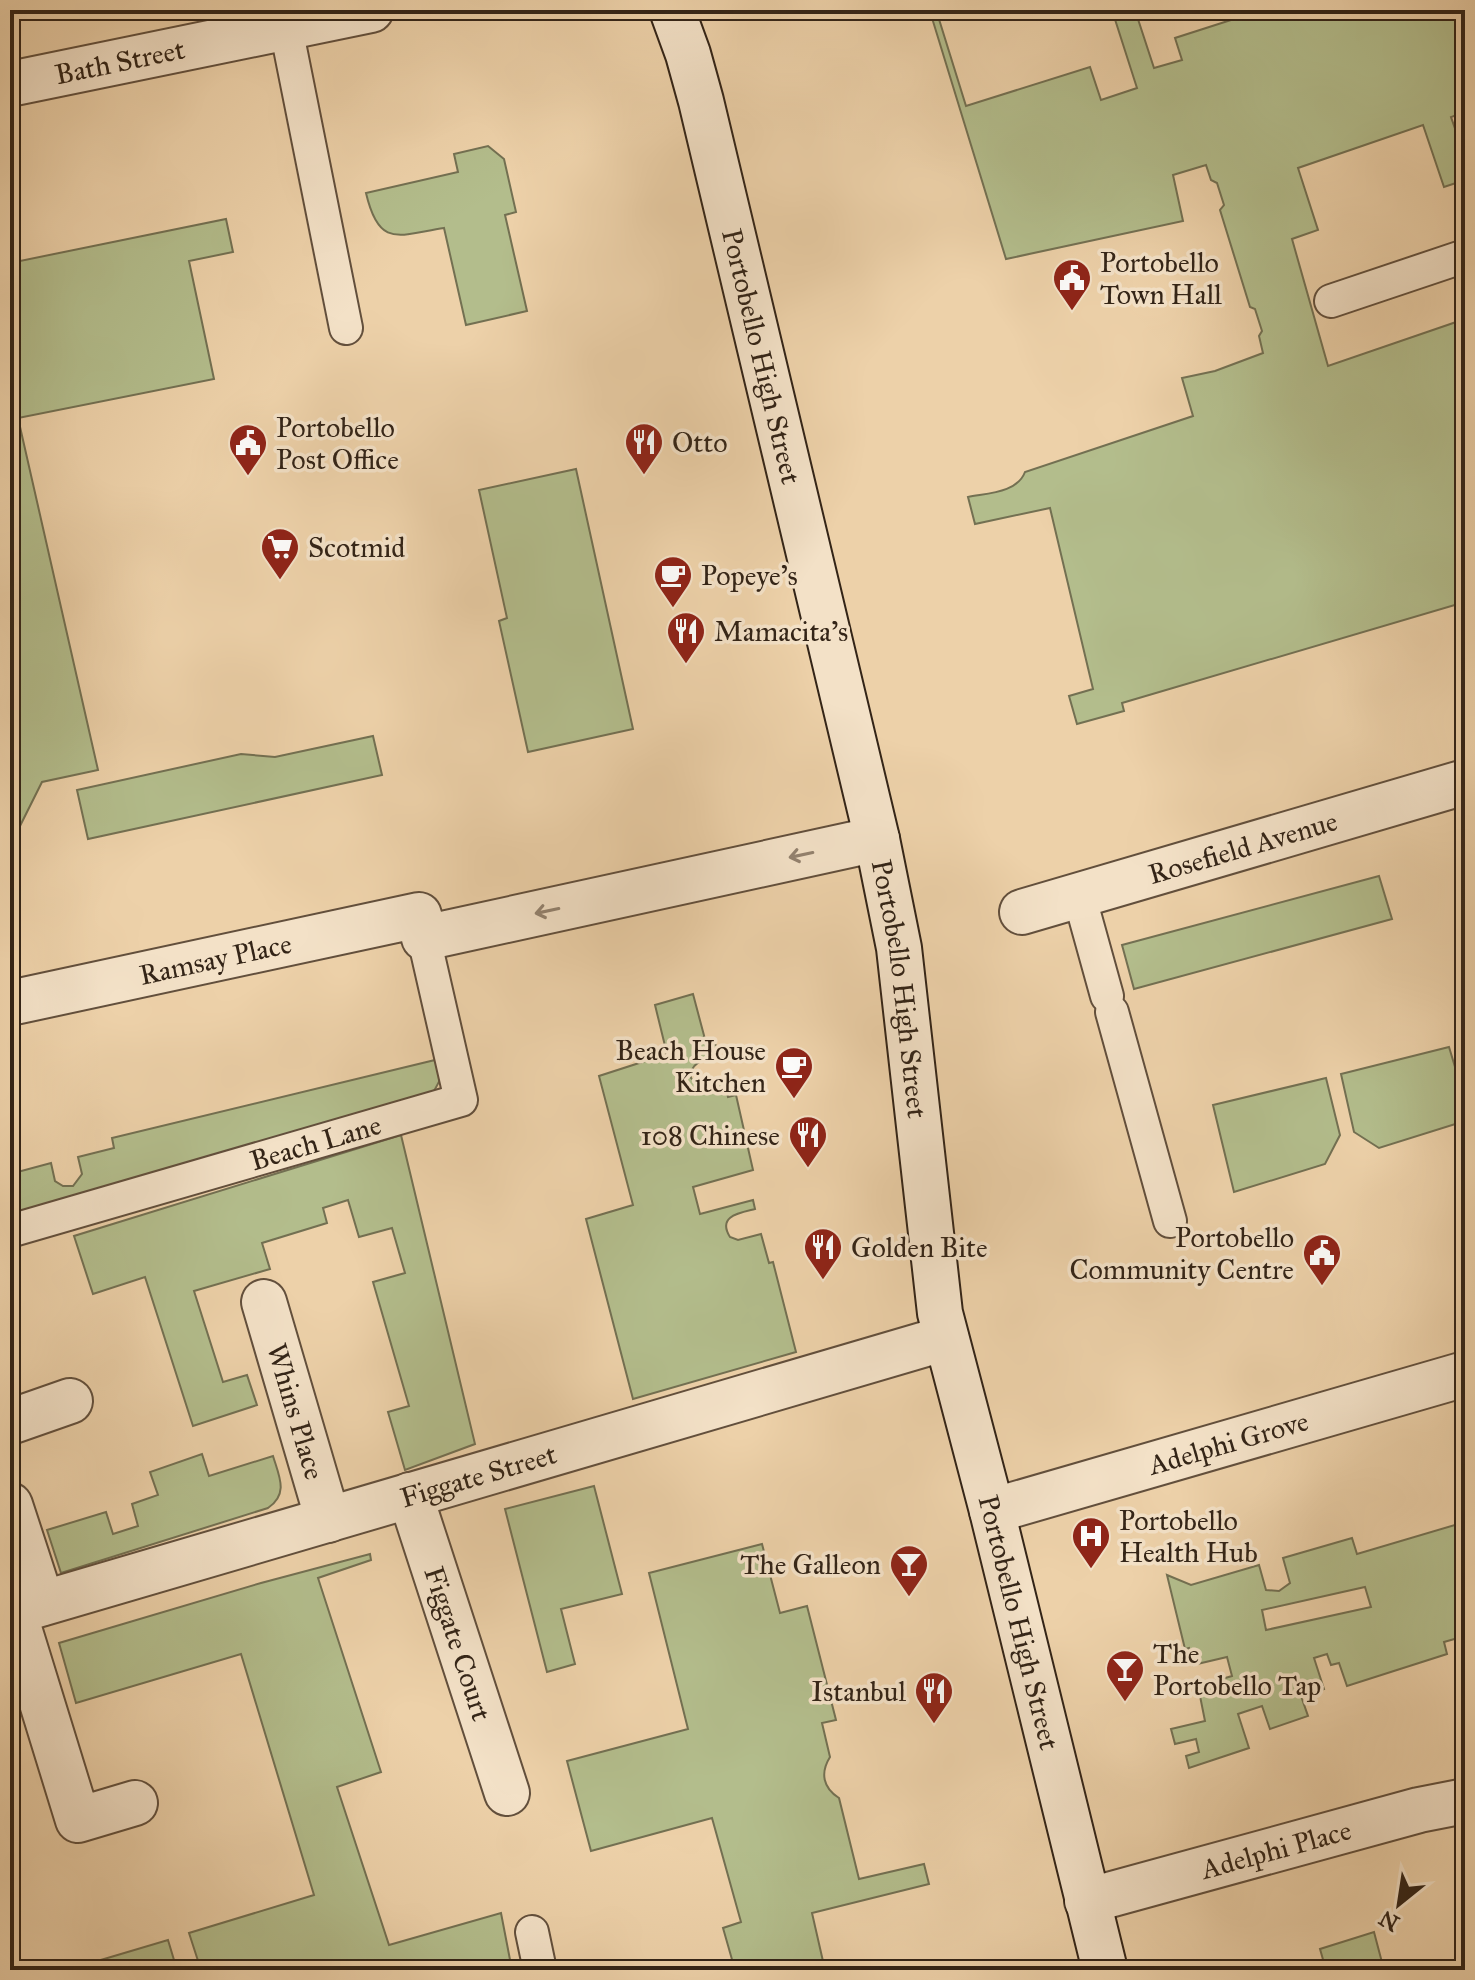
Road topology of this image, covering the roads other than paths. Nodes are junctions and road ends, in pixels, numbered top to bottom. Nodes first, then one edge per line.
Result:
1 (371, 10) edge
2 (672, 10) edge
3 (312, 19) edge
4 (10, 84) edge
5 (1465, 256) edge
6 (1331, 301) dead end
7 (346, 328) dead end
8 (1465, 782) edge
9 (877, 839) junction
10 (1079, 895) junction
11 (1022, 912) dead end
12 (421, 926) junction
13 (10, 1003) edge
14 (1170, 1221) dead end
15 (10, 1231) edge
16 (264, 1302) dead end
17 (946, 1338) junction
18 (1465, 1374) edge
19 (70, 1401) dead end
20 (10, 1422) edge
21 (410, 1495) junction
22 (10, 1505) edge
23 (992, 1511) junction
24 (328, 1520) junction
25 (22, 1609) edge
26 (507, 1793) dead end
27 (1465, 1801) edge
28 (135, 1803) dead end
29 (1087, 1901) junction
30 (532, 1932) dead end
31 (540, 1970) edge
32 (1105, 1970) edge

1 - 3 street, Bath Street
2 - 9 street, Portobello High Street
3 - 4 street, Bath Street
3 - 7 lane
5 - 6 lane
8 - 10 street, Rosefield Avenue
9 -> 12 street
9 - 17 street, Portobello High Street
10 - 11 street, Rosefield Avenue
10 - 14 lane
12 - 13 street, Ramsay Place
12 - 15 lane, Beach Lane
16 - 24 street, Whins Place
17 - 21 street, Figgate Street
17 - 23 street, Portobello High Street
18 - 23 street, Adelphi Grove
19 - 20 street
21 - 24 street, Figgate Street
21 - 26 street, Figgate Court
22 - 25 street
23 - 29 street, Portobello High Street
24 - 25 street, Figgate Street
25 - 28 street
27 - 29 street, Adelphi Place
29 - 32 street, Portobello High Street
30 - 31 lane

